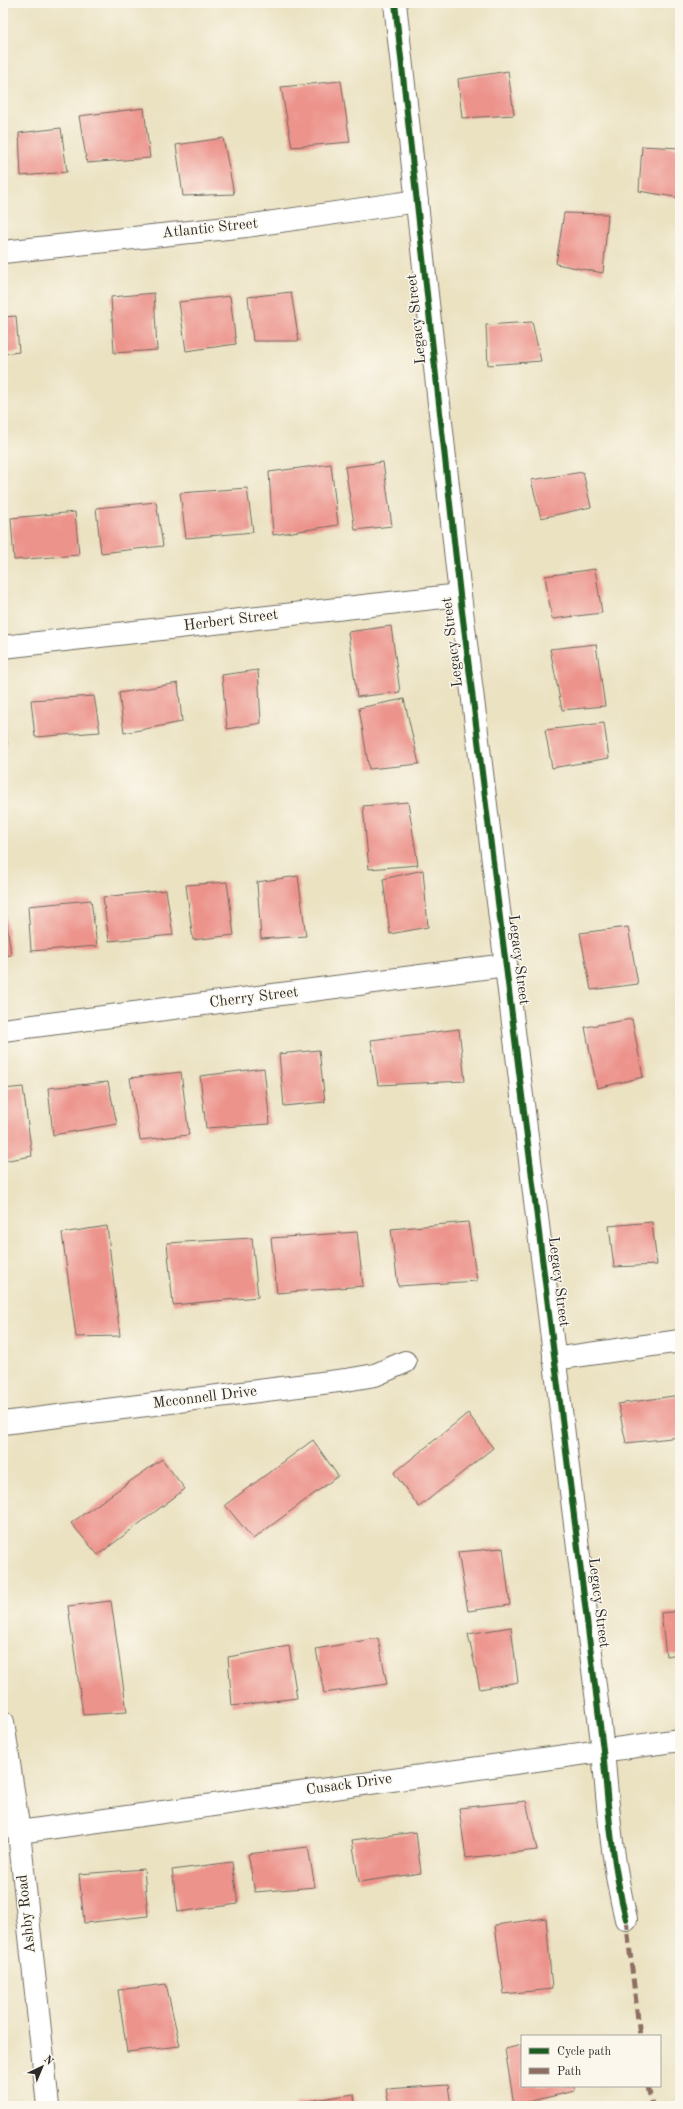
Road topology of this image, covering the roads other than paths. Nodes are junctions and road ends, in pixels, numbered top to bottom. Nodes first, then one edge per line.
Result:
1 (395, 3) edge
2 (417, 201) junction
3 (3, 252) edge
4 (460, 595) junction
5 (3, 647) edge
6 (506, 965) junction
7 (3, 1030) edge
8 (680, 1341) edge
9 (554, 1359) junction
10 (404, 1362) dead end
11 (3, 1423) edge
12 (3, 1722) edge
13 (680, 1740) edge
14 (603, 1750) junction
15 (19, 1832) junction
16 (626, 1919) dead end
17 (48, 2106) edge

1 - 2 street, Legacy Street
2 - 3 street, Atlantic Street
2 - 4 street, Legacy Street
4 - 5 street, Herbert Street
4 - 6 street, Legacy Street
6 - 7 street, Cherry Street
6 - 9 street, Legacy Street
8 - 9 street
9 - 14 street, Legacy Street
10 - 11 street, Mcconnell Drive
12 - 15 street, Ashby Road
13 - 14 street, Cusack Drive
14 - 15 street, Cusack Drive
14 - 16 street, Legacy Street
15 - 17 street, Ashby Road

